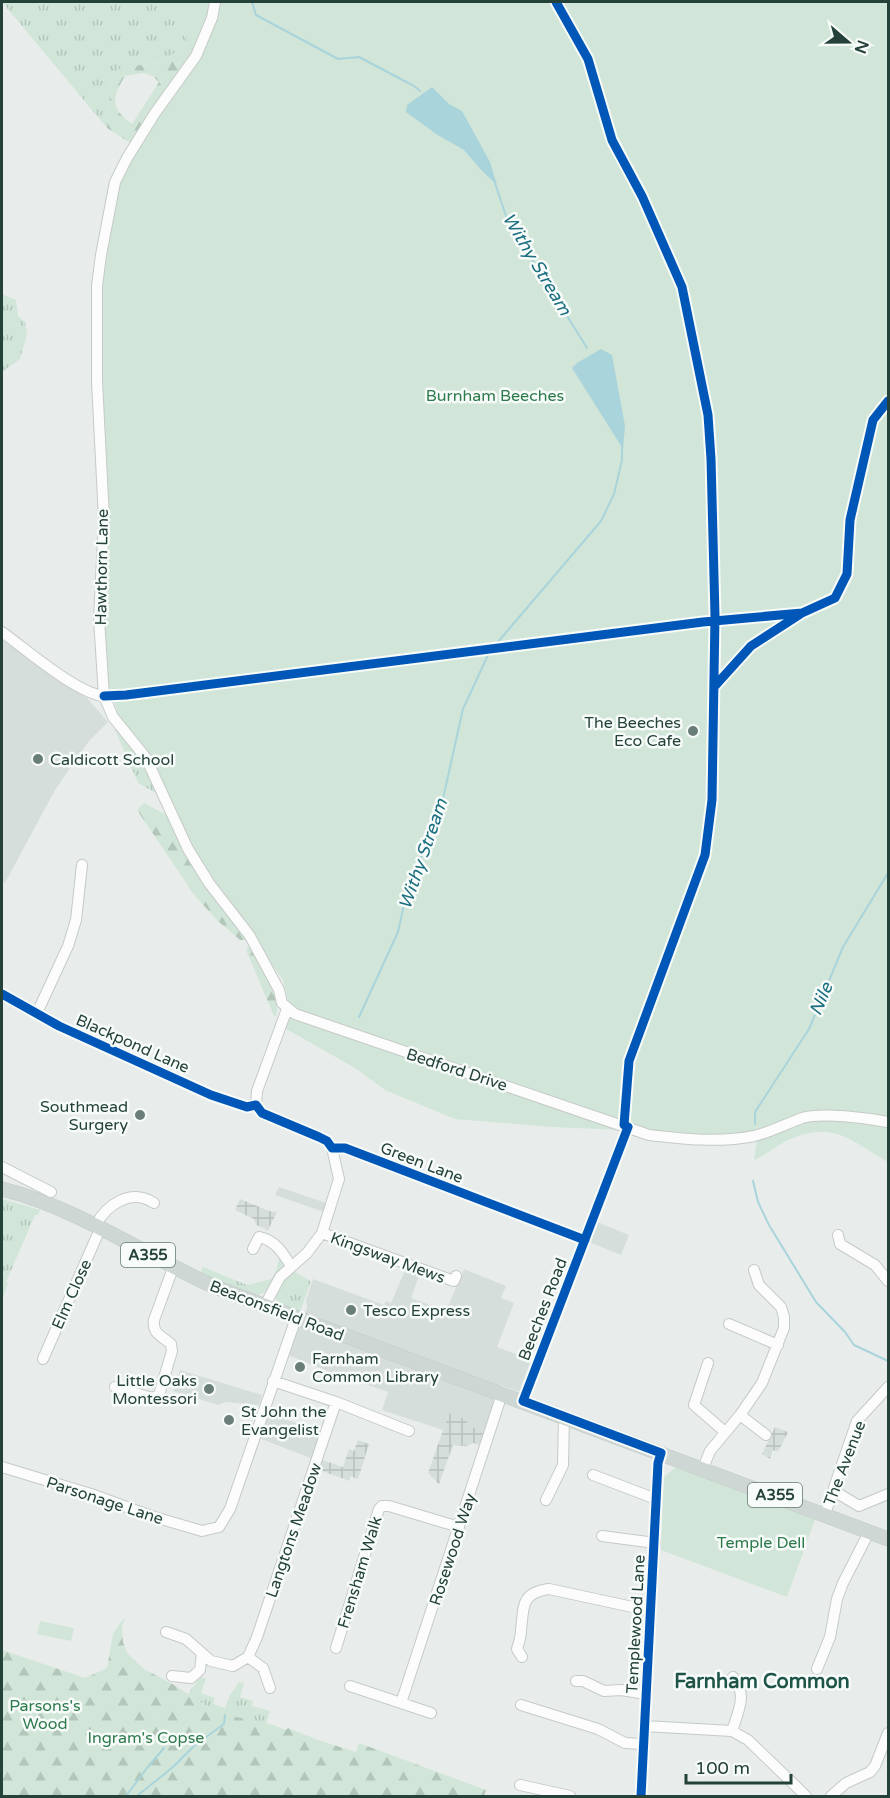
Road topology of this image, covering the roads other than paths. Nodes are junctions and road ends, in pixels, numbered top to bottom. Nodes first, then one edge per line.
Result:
1 (215, 2) edge
2 (2, 632) edge
3 (104, 696) junction
4 (82, 865) dead end
5 (2, 994) edge
6 (287, 1009) junction
7 (37, 1013) junction
8 (256, 1105) junction
9 (888, 1122) edge
10 (628, 1127) junction
11 (332, 1148) junction
12 (2, 1167) edge
13 (17, 1175) junction
14 (6, 1191) edge
15 (51, 1192) dead end
16 (154, 1203) dead end
17 (97, 1227) junction
18 (322, 1233) junction
19 (838, 1235) dead end
20 (585, 1240) junction
21 (253, 1249) dead end
22 (291, 1266) junction
23 (173, 1268) junction
24 (754, 1270) dead end
25 (888, 1281) edge
26 (454, 1282) dead end
27 (265, 1305) junction
28 (296, 1318) junction
29 (729, 1324) dead end
30 (778, 1345) junction
31 (43, 1359) dead end
32 (708, 1364) dead end
33 (273, 1381) junction
34 (888, 1386) edge
35 (115, 1387) dead end
36 (502, 1394) junction
37 (523, 1401) junction
38 (336, 1402) junction
39 (740, 1415) junction
40 (564, 1417) junction
41 (409, 1431) dead end
42 (725, 1432) junction
43 (766, 1435) dead end
44 (661, 1453) junction
45 (2, 1467) edge
46 (704, 1468) junction
47 (593, 1474) dead end
48 (834, 1491) junction
49 (888, 1494) edge
50 (657, 1499) junction
51 (546, 1500) dead end
52 (825, 1514) junction
53 (459, 1527) junction
54 (869, 1532) junction
55 (602, 1536) dead end
56 (888, 1539) edge
57 (655, 1543) junction
58 (651, 1611) junction
59 (166, 1632) dead end
60 (334, 1648) dead end
61 (202, 1653) junction
62 (516, 1653) dead end
63 (248, 1657) junction
64 (817, 1669) dead end
65 (172, 1676) dead end
66 (733, 1677) dead end
67 (576, 1681) dead end
68 (357, 1686) dead end
69 (270, 1688) dead end
70 (646, 1694) junction
71 (401, 1703) junction
72 (521, 1704) dead end
73 (431, 1713) dead end
74 (644, 1726) junction
75 (732, 1731) junction
76 (888, 1733) edge
77 (643, 1744) junction
78 (520, 1785) dead end
79 (570, 1797) edge
80 (641, 1797) edge
81 (806, 1797) edge
82 (831, 1797) edge

1 - 3 street, Hawthorn Lane
2 - 3 street
3 - 6 street, Hawthorn Lane
4 - 7 street
5 - 7 street, Blackpond Lane
6 - 8 street
6 - 10 street, Bedford Drive
7 - 8 street, Blackpond Lane
8 - 11 street, Green Lane
9 - 10 street, Bedford Drive
10 - 20 street, Beeches Road
11 - 18 street
11 - 20 street, Green Lane
12 - 13 street
13 - 14 street, Beaconsfield Road
13 - 15 street
14 - 17 main road, Beaconsfield Road / A355
16 - 17 street
17 - 23 main road, Beaconsfield Road / A355
17 - 31 street, Elm Close
18 - 22 street
18 - 26 street, Kingsway Mews
19 - 25 street
20 - 37 street, Beeches Road
21 - 22 street
22 - 27 street
23 - 27 main road, Beaconsfield Road / A355
23 - 35 street
24 - 30 street
27 - 28 main road, Beaconsfield Road / A355
28 - 33 street
28 - 36 main road, Beaconsfield Road / A355
29 - 30 street
30 - 39 street
32 - 42 street
33 - 38 street
33 - 45 street, Parsonage Lane
34 - 48 street, The Avenue
36 - 37 main road, Beaconsfield Road / A355
36 - 53 street, Rosewood Way
37 - 40 main road, Beaconsfield Road / A355
38 - 41 street
38 - 63 street, Langtons Meadow
39 - 42 street
39 - 43 street
40 - 44 main road, Beaconsfield Road / A355
40 - 51 street
42 - 46 street
44 - 46 main road, Beaconsfield Road / A355
44 - 50 street, Templewood Lane
46 - 52 main road, Beaconsfield Road / A355
47 - 50 street
48 - 49 street
48 - 52 street, The Avenue
50 - 57 street, Templewood Lane
52 - 54 main road, Beaconsfield Road / A355
53 - 60 street, Frensham Walk
53 - 71 street, Rosewood Way
54 - 56 main road, Beaconsfield Road / A355
54 - 64 street
55 - 57 street
57 - 58 street, Templewood Lane
58 - 62 street
58 - 70 street, Templewood Lane
59 - 61 street
61 - 63 street
61 - 65 street
63 - 69 street
66 - 75 street
67 - 70 street
68 - 71 street
70 - 74 street, Templewood Lane
71 - 73 street
72 - 77 street
74 - 75 street
74 - 77 street, Templewood Lane
75 - 81 street
76 - 82 street
77 - 80 street, Templewood Lane
78 - 79 street

